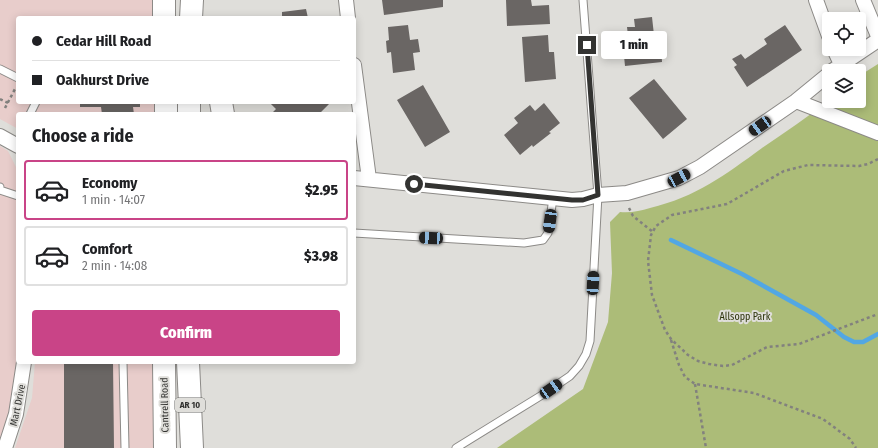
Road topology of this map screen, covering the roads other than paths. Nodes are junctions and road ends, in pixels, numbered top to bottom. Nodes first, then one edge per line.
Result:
1 (164, 0) edge
2 (346, 0) edge
3 (583, 0) edge
4 (816, 0) edge
5 (863, 0) edge
6 (164, 16) edge
7 (348, 16) edge
8 (822, 17) edge
9 (878, 36) edge
10 (878, 40) edge
11 (842, 64) edge
12 (0, 69) edge
13 (16, 77) edge
14 (356, 80) edge
15 (822, 80) edge
16 (796, 100) junction
17 (878, 133) edge
18 (0, 136) edge
19 (16, 142) edge
20 (356, 178) edge
21 (369, 179) junction
22 (0, 187) edge
23 (16, 195) edge
24 (598, 195) junction
25 (553, 198) junction
26 (356, 233) edge
27 (24, 364) edge
28 (122, 364) edge
29 (164, 364) edge
30 (188, 364) edge
31 (195, 364) edge
32 (189, 387) junction
33 (5, 448) edge
34 (125, 448) edge
35 (165, 448) edge
36 (192, 448) edge
37 (456, 448) edge

1 - 6 main road
2 - 7 street
3 - 24 lane
4 - 8 street
5 - 9 street
10 - 11 street
12 - 13 lane
14 - 21 street
15 - 16 street
16 - 17 street
16 - 24 street
18 - 19 street
20 - 21 street
21 - 25 street
22 - 23 lane
24 - 25 street
24 - 37 lane
25 - 26 lane
27 - 33 street, Mart Drive
28 - 34 lane
29 - 35 main road, Cantrell Road / AR 10
30 - 32 main road, AR 10
31 - 32 main road
32 - 36 main road, AR 10

